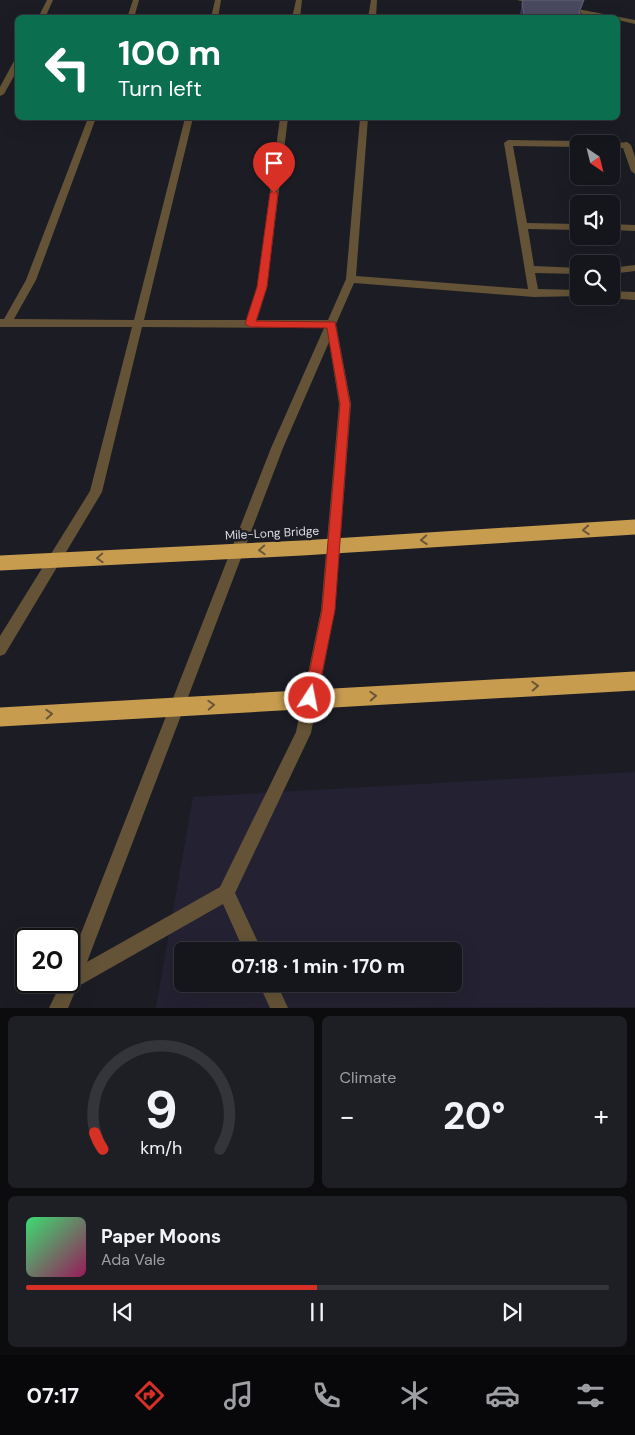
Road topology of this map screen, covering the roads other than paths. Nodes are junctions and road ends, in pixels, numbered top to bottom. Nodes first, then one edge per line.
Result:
1 (50, 0) edge
2 (136, 0) edge
3 (218, 0) edge
4 (299, 0) edge
5 (374, 0) edge
6 (520, 0) edge
7 (547, 5) edge
8 (556, 6) edge
9 (42, 15) edge
10 (131, 15) edge
11 (215, 15) edge
12 (296, 15) edge
13 (372, 15) edge
14 (600, 15) edge
15 (620, 18) edge
16 (635, 22) edge
17 (15, 66) edge
18 (0, 94) edge
19 (91, 120) edge
20 (190, 120) edge
21 (284, 120) edge
22 (364, 120) edge
23 (570, 144) edge
24 (620, 145) edge
25 (635, 171) edge
26 (522, 226) junction
27 (570, 227) edge
28 (620, 227) edge
29 (635, 228) edge
30 (635, 268) edge
31 (530, 269) junction
32 (620, 270) edge
33 (570, 271) edge
34 (351, 279) junction
35 (534, 293) junction
36 (570, 294) edge
37 (620, 295) edge
38 (635, 296) edge
39 (3, 323) edge
40 (139, 324) junction
41 (250, 324) junction
42 (331, 324) junction
43 (635, 526) edge
44 (0, 563) edge
45 (0, 649) edge
46 (635, 681) edge
47 (0, 717) edge
48 (226, 894) junction
49 (249, 942) edge
50 (80, 958) edge
51 (80, 976) edge
52 (271, 992) edge
53 (65, 993) edge
54 (58, 1008) edge
55 (278, 1008) edge

1 - 9 lane
2 - 10 lane
3 - 11 lane
4 - 12 lane
5 - 13 lane
6 - 7 lane
8 - 14 lane
15 - 16 lane
17 - 18 lane
19 - 39 lane
20 - 40 lane
21 - 41 lane
22 - 34 lane
23 - 26 lane
24 - 25 lane
26 - 27 lane
26 - 31 lane
28 - 29 lane
30 - 32 lane
31 - 33 lane
31 - 35 lane
34 - 35 lane
34 - 42 lane
35 - 36 lane
37 - 38 lane
39 - 40 lane
40 - 41 lane
40 - 45 lane
41 - 42 lane
42 - 48 lane
42 - 50 lane
43 -> 44 highway, Mile-Long Bridge, bridge
47 -> 46 highway, bridge
48 - 49 lane
48 - 51 lane
52 - 55 lane
53 - 54 lane

